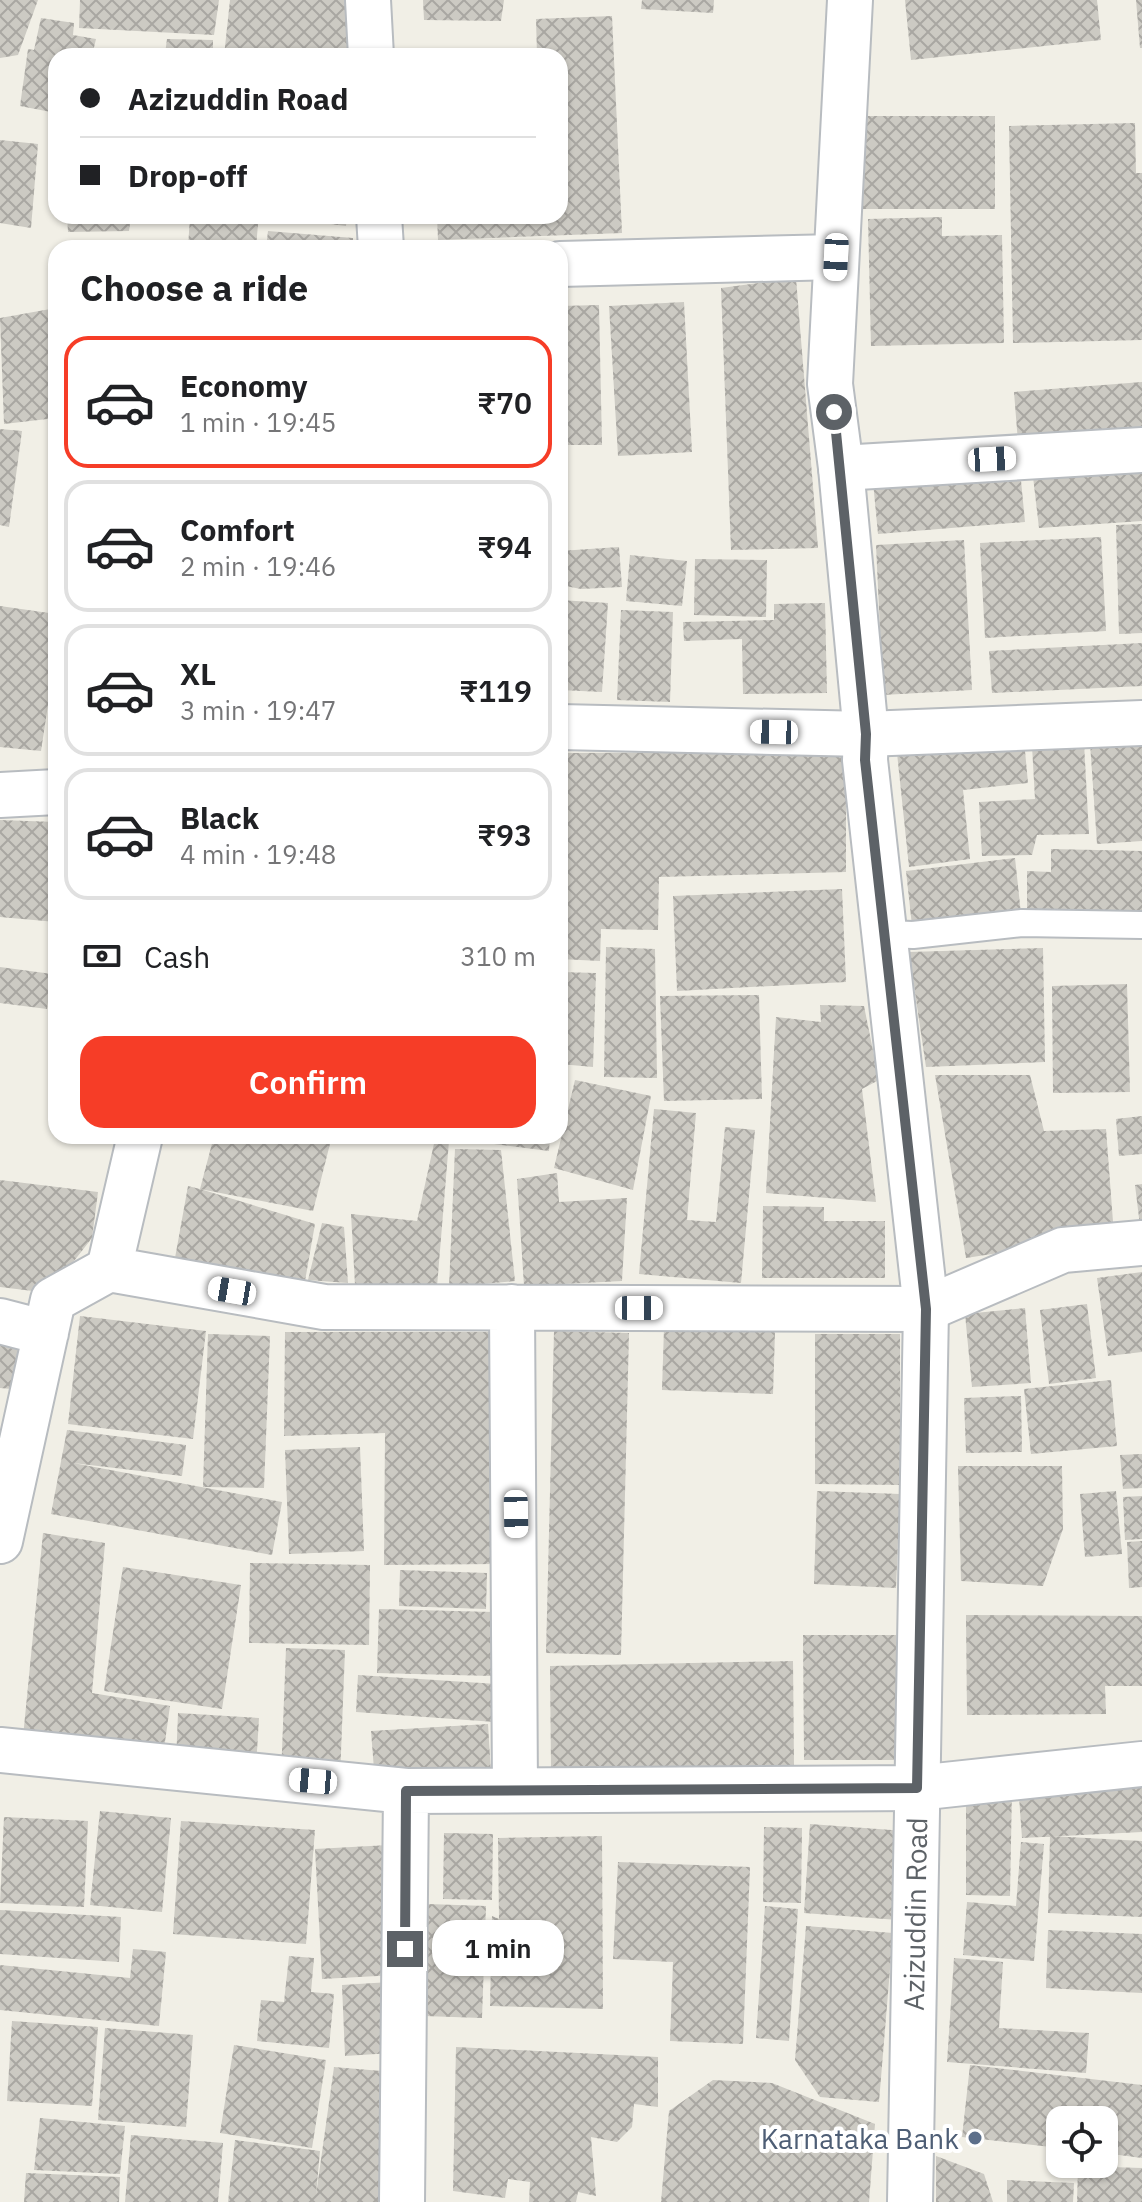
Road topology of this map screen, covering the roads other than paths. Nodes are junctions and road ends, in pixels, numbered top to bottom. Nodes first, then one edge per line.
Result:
1 (368, 0) edge
2 (850, 0) edge
3 (371, 48) edge
4 (836, 257) junction
5 (568, 264) edge
6 (1142, 450) edge
7 (841, 468) junction
8 (1142, 723) edge
9 (568, 727) edge
10 (866, 734) junction
11 (48, 792) edge
12 (0, 795) edge
13 (1141, 925) edge
14 (884, 934) junction
15 (138, 1144) edge
16 (1142, 1243) edge
17 (109, 1269) junction
18 (512, 1307) junction
19 (926, 1309) junction
20 (0, 1321) edge
21 (46, 1333) junction
22 (0, 1541) edge
23 (0, 1750) edge
24 (1142, 1764) edge
25 (917, 1788) junction
26 (515, 1790) junction
27 (406, 1791) junction
28 (402, 2202) edge
29 (910, 2202) edge

1 - 3 street
2 - 4 street, Azizuddin Road
4 - 5 street
4 - 7 street, Azizuddin Road
6 - 7 street
7 - 10 street, Azizuddin Road
8 - 10 street
9 - 10 street
10 - 14 street, Azizuddin Road
11 - 12 street
13 - 14 lane
14 - 19 street, Azizuddin Road
15 - 17 street
16 - 19 street
17 - 18 street
17 - 21 street
18 - 19 street
18 - 26 street
19 - 25 street, Azizuddin Road
20 - 21 street
21 - 22 street
23 - 27 street
24 - 25 street
25 - 26 street
25 - 29 street, Azizuddin Road
26 - 27 street
27 - 28 street

